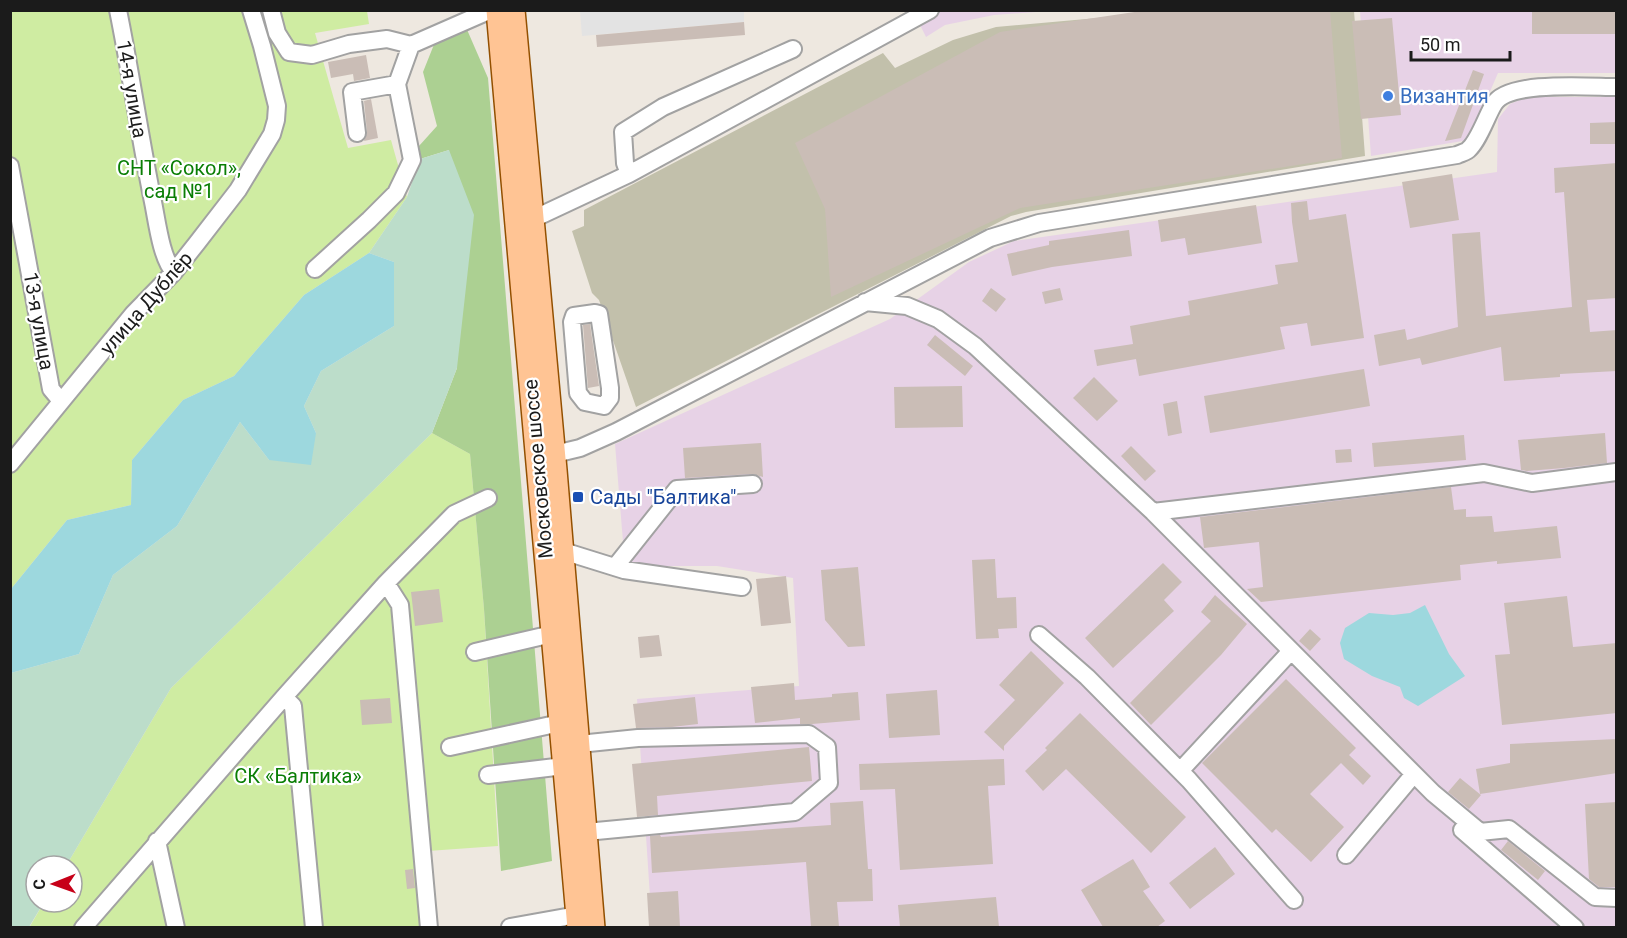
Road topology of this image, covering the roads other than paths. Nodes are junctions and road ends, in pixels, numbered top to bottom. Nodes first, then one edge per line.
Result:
1 (118, 10) edge
2 (251, 10) edge
3 (271, 10) edge
4 (491, 10) edge
5 (497, 10) edge
6 (513, 10) edge
7 (924, 12) edge
8 (411, 45) junction
9 (793, 49) dead end
10 (397, 84) junction
11 (1617, 87) edge
12 (357, 133) dead end
13 (10, 165) edge
14 (628, 174) junction
15 (533, 219) junction
16 (315, 269) dead end
17 (174, 272) junction
18 (864, 302) junction
19 (62, 401) junction
20 (604, 406) junction
21 (616, 432) junction
22 (546, 454) junction
23 (10, 464) edge
24 (1617, 472) edge
25 (753, 484) dead end
26 (488, 498) dead end
27 (1153, 512) junction
28 (563, 551) junction
29 (615, 567) junction
30 (386, 583) junction
31 (742, 587) dead end
32 (552, 634) junction
33 (1039, 635) dead end
34 (1291, 651) junction
35 (475, 652) dead end
36 (284, 697) junction
37 (560, 723) junction
38 (579, 744) junction
39 (450, 747) dead end
40 (564, 766) junction
41 (1180, 771) junction
42 (1414, 774) junction
43 (488, 775) dead end
44 (1433, 793) junction
45 (586, 832) junction
46 (157, 841) junction
47 (1346, 855) dead end
48 (1617, 898) edge
49 (1294, 900) dead end
50 (583, 923) edge
51 (83, 927) edge
52 (176, 927) edge
53 (314, 927) edge
54 (429, 927) edge
55 (510, 927) edge
56 (1575, 927) edge

1 - 17 street, 14-я улица
2 - 17 street, улица Дублёр
3 - 8 street
4 - 8 street
5 - 22 main road, Московское шоссе
6 - 15 main road, Московское шоссе
7 - 14 street
8 - 10 street
9 - 14 street
10 - 12 street
10 - 16 street
11 - 18 street
13 - 19 street, 13-я улица
14 - 15 street
15 - 22 main road, Московское шоссе
17 - 19 street, улица Дублёр
18 - 21 street
18 - 27 street
19 - 23 street, улица Дублёр
20 - 20 street
20 - 21 street
21 - 22 street
22 - 28 main road, Московское шоссе
22 - 32 main road, Московское шоссе
24 - 27 street
25 - 29 street
26 - 30 street
27 - 34 street
28 - 29 street
28 - 38 main road, Московское шоссе
29 - 31 street
30 - 36 street
30 - 54 street
32 - 35 street
32 - 37 main road, Московское шоссе
33 - 41 street
34 - 41 street
34 - 42 street
36 - 46 street
36 - 53 street
37 - 39 street
37 - 40 main road, Московское шоссе
38 - 45 main road, Московское шоссе
38 - 45 street
40 - 43 street
40 - 50 main road, Московское шоссе
41 - 49 street
42 - 44 street
42 - 47 street
44 - 48 street
44 - 56 street
45 - 50 main road, Московское шоссе
46 - 51 street
46 - 52 street
50 - 55 street

